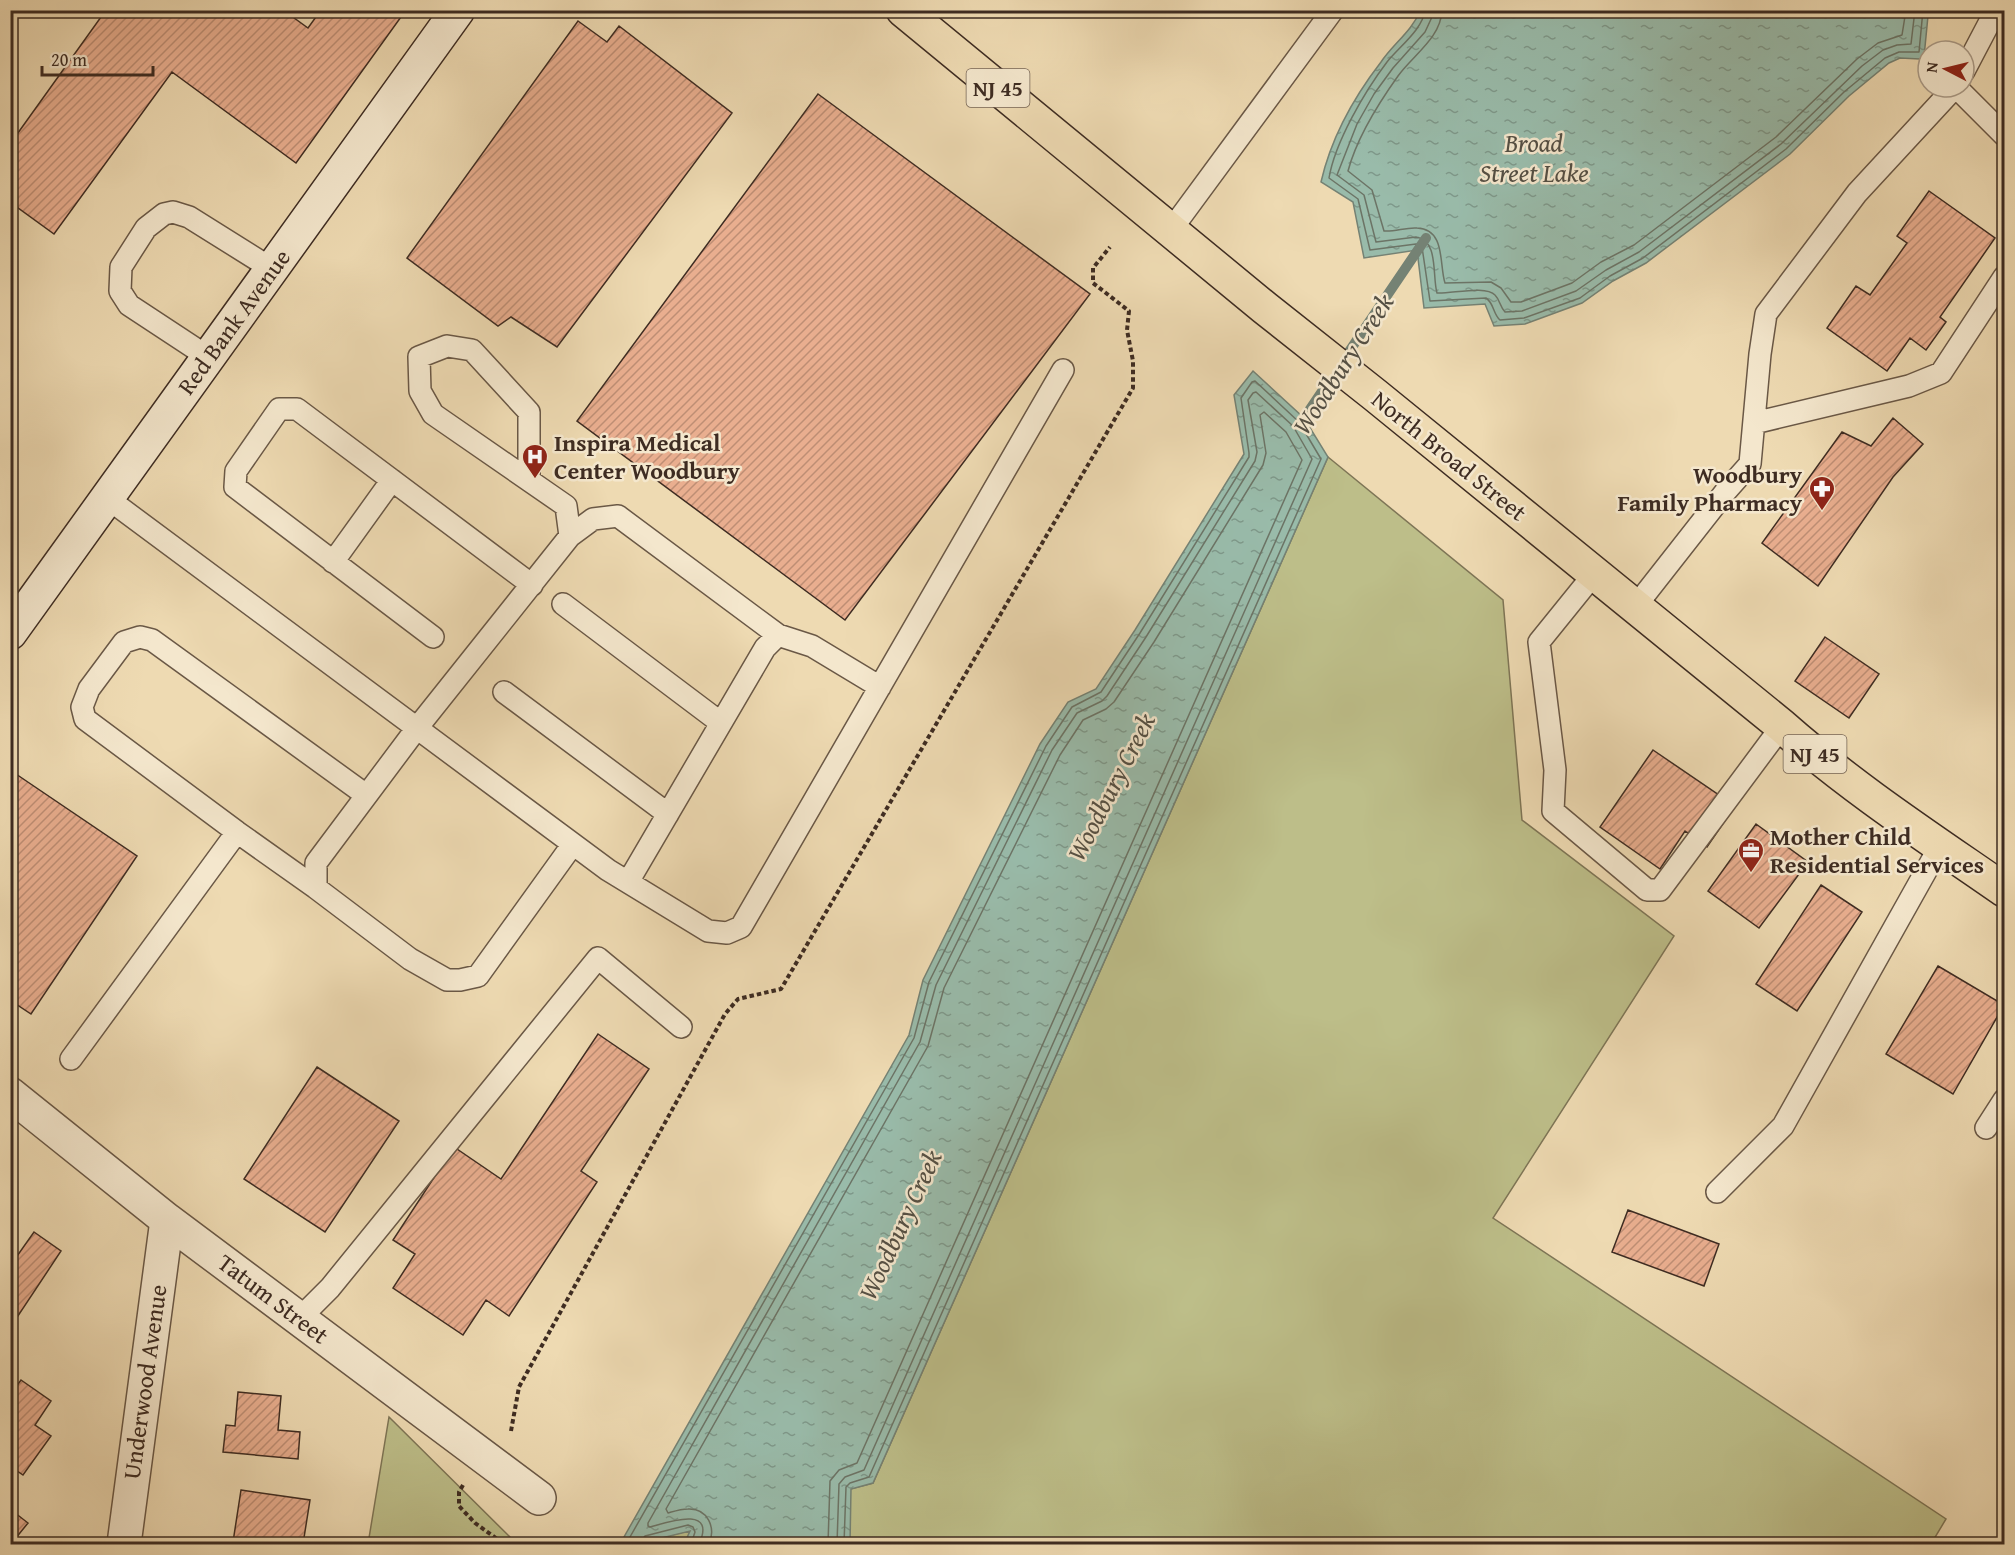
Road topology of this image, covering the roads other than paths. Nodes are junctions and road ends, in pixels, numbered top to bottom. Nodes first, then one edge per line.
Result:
1 (458, 10) edge
2 (903, 10) edge
3 (1333, 10) edge
4 (1996, 10) edge
5 (1976, 48) edge
6 (1945, 99) edge
7 (1968, 99) edge
8 (2004, 135) edge
9 (1171, 230) junction
10 (272, 269) junction
11 (2004, 278) edge
12 (208, 357) junction
13 (1063, 370) dead end
14 (1754, 423) junction
15 (529, 479) junction
16 (392, 480) junction
17 (108, 498) junction
18 (570, 536) junction
19 (333, 562) junction
20 (1594, 574) junction
21 (532, 585) junction
22 (563, 604) dead end
23 (1635, 607) junction
24 (10, 633) edge
25 (777, 635) junction
26 (433, 637) dead end
27 (880, 687) junction
28 (504, 692) dead end
29 (721, 723) junction
30 (1782, 726) junction
31 (417, 728) junction
32 (366, 795) junction
33 (668, 814) junction
34 (237, 832) junction
35 (573, 844) junction
36 (1940, 846) junction
37 (628, 882) junction
38 (316, 888) junction
39 (2004, 890) edge
40 (681, 1027) dead end
41 (71, 1059) dead end
42 (10, 1094) edge
43 (2004, 1100) edge
44 (1986, 1128) dead end
45 (1716, 1192) dead end
46 (167, 1220) junction
47 (299, 1319) junction
48 (539, 1498) dead end
49 (123, 1545) edge

1 - 10 street, Red Bank Avenue
2 - 9 main road, North Broad Street / NJ 45
3 - 9 lane
4 - 5 lane
6 - 14 lane
7 - 8 lane
9 - 20 main road, North Broad Street / NJ 45
10 - 12 street, Red Bank Avenue
10 - 12 lane
11 - 14 lane
12 - 17 street, Red Bank Avenue
13 - 27 lane
14 - 23 lane
15 - 15 lane
15 - 18 lane
16 - 19 lane
16 - 19 lane
16 - 21 lane
17 - 24 street, Red Bank Avenue
17 - 31 lane
18 - 21 lane
18 - 25 lane
19 - 26 lane
20 - 23 main road, North Broad Street / NJ 45
20 - 30 lane
21 - 31 lane
22 - 29 lane
23 - 30 main road, North Broad Street / NJ 45
25 - 27 lane
25 - 29 lane
27 - 37 lane
28 - 33 lane
29 - 33 lane
30 - 36 main road, North Broad Street / NJ 45
31 - 32 lane
31 - 35 lane
32 - 34 lane
32 - 38 lane
33 - 37 lane
34 - 38 lane
34 - 41 lane
35 - 37 lane
35 - 38 lane
36 - 39 main road, North Broad Street / NJ 45
36 - 45 lane
40 - 47 lane
42 - 46 street, Tatum Street
43 - 44 lane
46 - 47 street, Tatum Street
46 - 49 street, Underwood Avenue
47 - 48 street, Tatum Street

